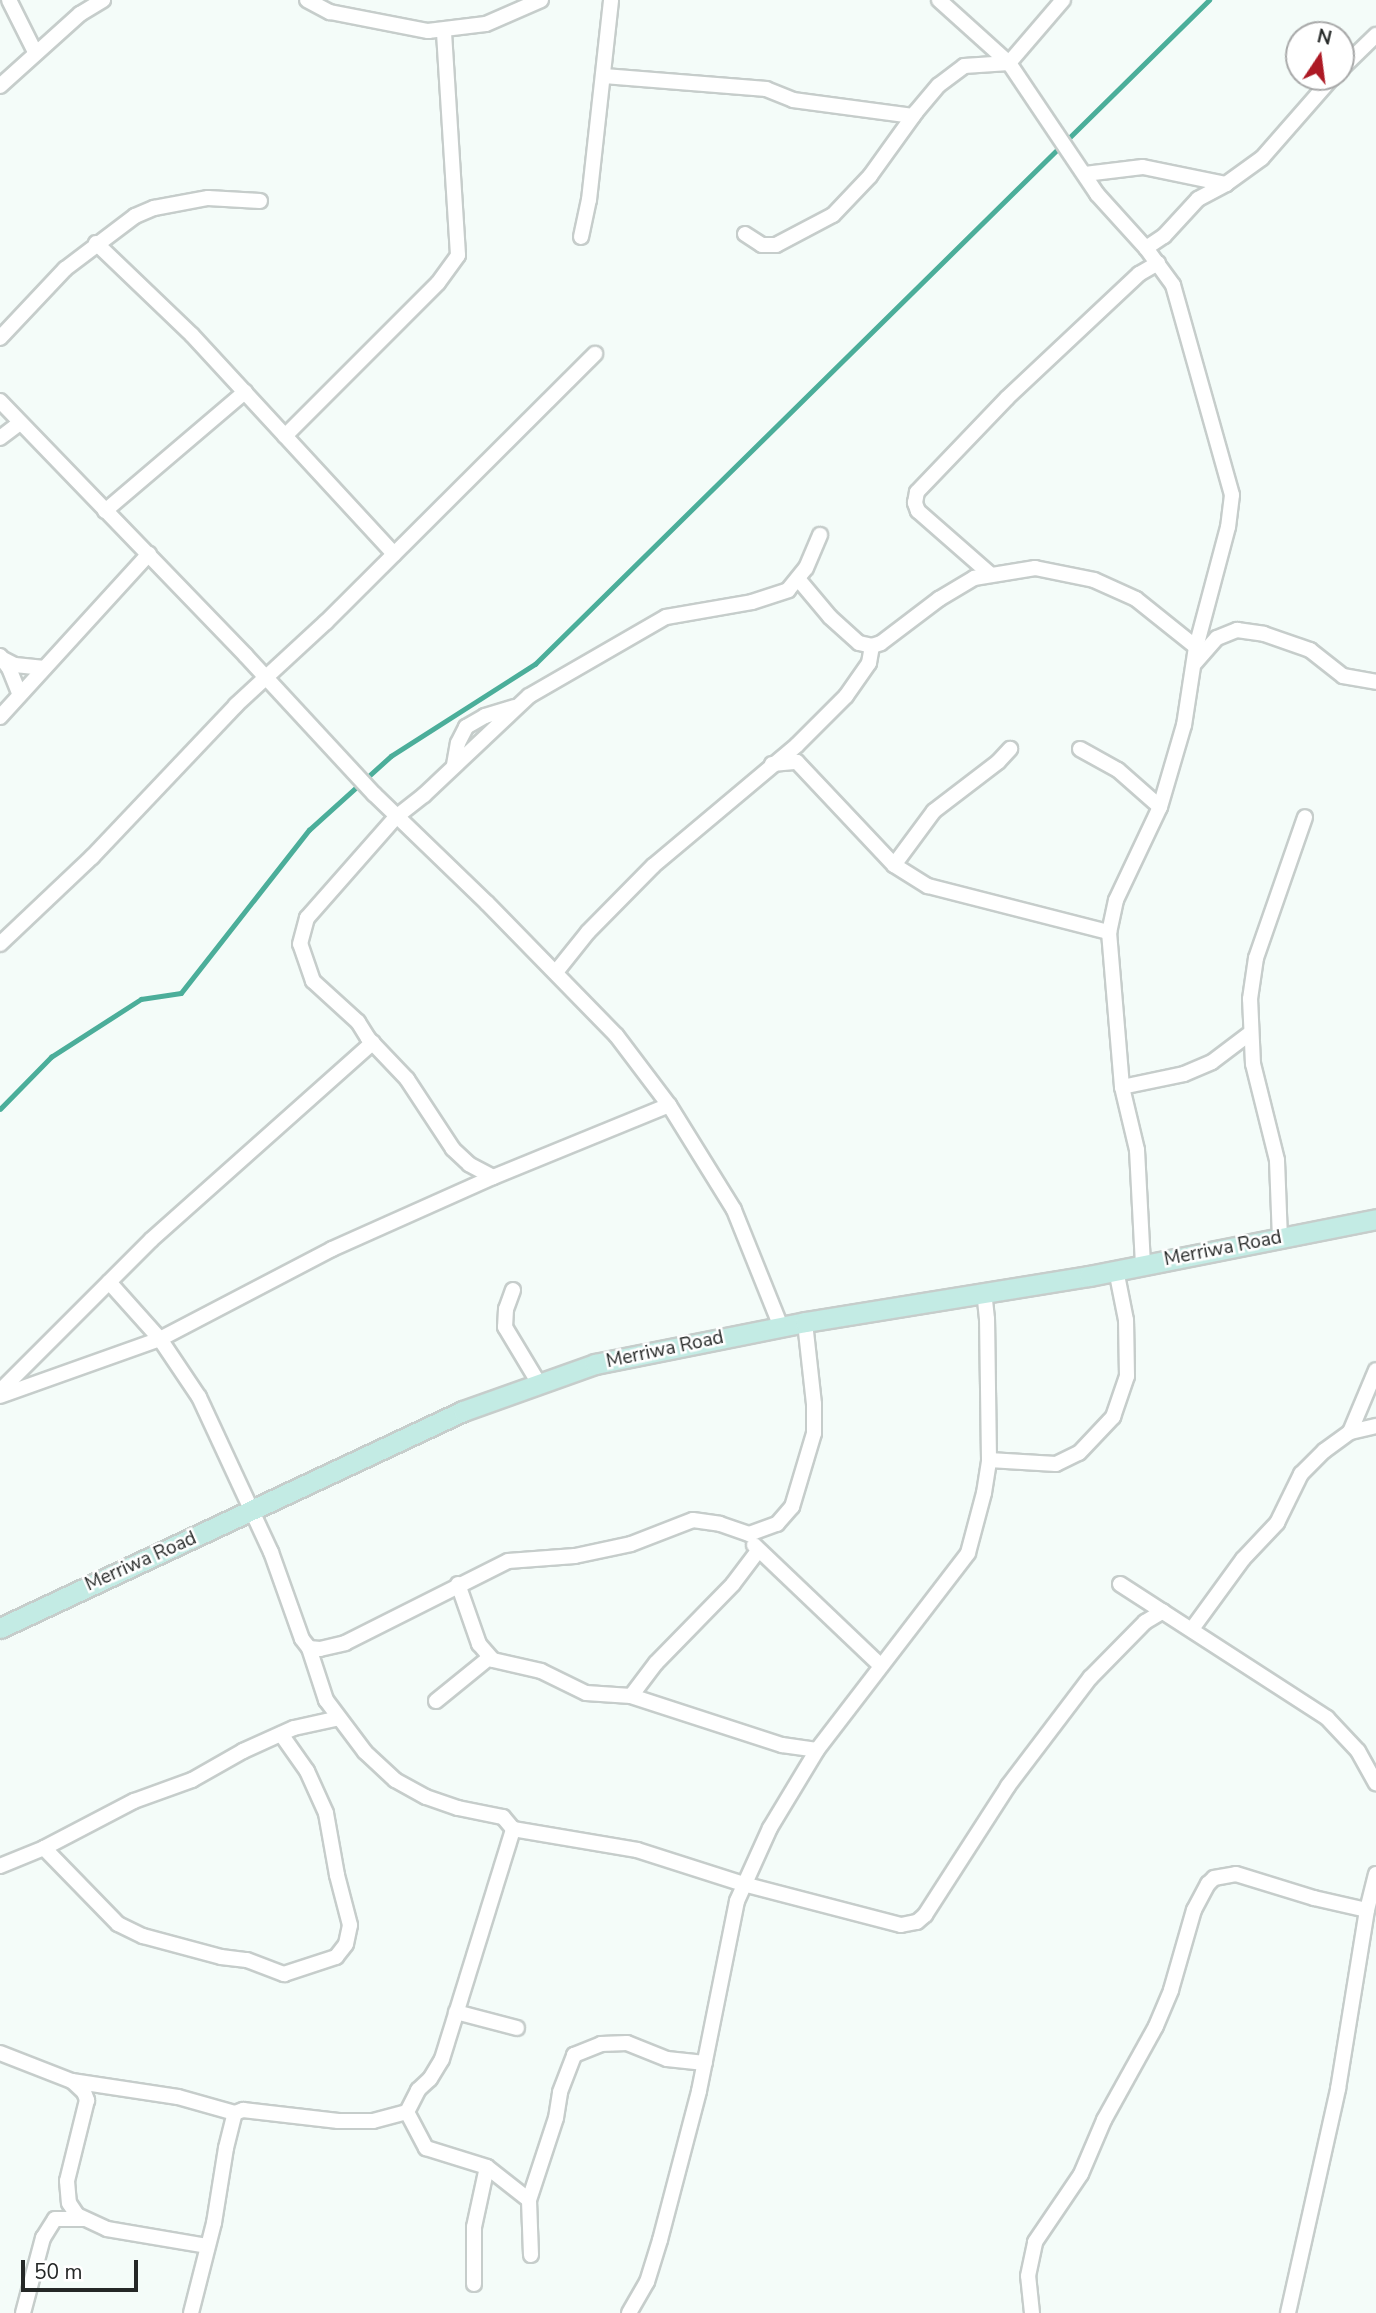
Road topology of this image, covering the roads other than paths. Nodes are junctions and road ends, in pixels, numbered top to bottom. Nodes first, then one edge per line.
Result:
1 (9, 0) edge
2 (103, 0) edge
3 (307, 0) edge
4 (541, 0) edge
5 (611, 0) edge
6 (939, 0) edge
7 (1063, 0) edge
8 (444, 31) junction
9 (1376, 35) edge
10 (35, 52) junction
11 (1355, 55) edge
12 (1009, 63) junction
13 (604, 76) junction
14 (0, 86) edge
15 (1321, 91) edge
16 (913, 116) junction
17 (1085, 174) junction
18 (1226, 184) junction
19 (260, 201) dead end
20 (746, 234) dead end
21 (580, 237) dead end
22 (96, 243) junction
23 (1146, 248) junction
24 (1158, 263) junction
25 (0, 338) edge
26 (595, 354) dead end
27 (245, 392) junction
28 (0, 401) edge
29 (20, 423) junction
30 (285, 436) junction
31 (0, 438) edge
32 (105, 511) junction
33 (820, 535) dead end
34 (149, 554) junction
35 (394, 554) junction
36 (990, 574) junction
37 (799, 580) junction
38 (872, 646) junction
39 (1196, 647) junction
40 (1, 657) edge
41 (1195, 663) junction
42 (42, 668) junction
43 (265, 679) junction
44 (1376, 682) edge
45 (19, 693) junction
46 (0, 717) edge
47 (1010, 749) dead end
48 (1080, 749) dead end
49 (772, 764) junction
50 (1160, 807) junction
51 (397, 817) junction
52 (1306, 817) dead end
53 (894, 865) junction
54 (1109, 932) junction
55 (2, 937) edge
56 (556, 972) junction
57 (1249, 1034) junction
58 (373, 1042) junction
59 (1122, 1087) junction
60 (669, 1105) junction
61 (493, 1177) junction
62 (1376, 1219) edge
63 (1280, 1239) junction
64 (1143, 1264) junction
65 (1116, 1270) junction
66 (109, 1282) junction
67 (513, 1290) dead end
68 (984, 1293) junction
69 (805, 1322) junction
70 (781, 1327) junction
71 (160, 1339) junction
72 (1376, 1370) edge
73 (538, 1382) junction
74 (0, 1391) edge
75 (0, 1396) edge
76 (1376, 1426) edge
77 (1350, 1432) junction
78 (989, 1460) junction
79 (253, 1511) junction
80 (749, 1534) junction
81 (758, 1551) junction
82 (458, 1584) junction
83 (1120, 1584) dead end
84 (1163, 1611) junction
85 (0, 1628) edge
86 (1192, 1629) junction
87 (309, 1648) junction
88 (489, 1658) junction
89 (880, 1665) junction
90 (631, 1696) junction
91 (436, 1701) dead end
92 (338, 1718) junction
93 (281, 1734) junction
94 (817, 1750) junction
95 (1376, 1783) edge
96 (513, 1829) junction
97 (44, 1848) junction
98 (0, 1866) edge
99 (1376, 1874) edge
100 (747, 1885) junction
101 (1367, 1910) junction
102 (456, 2012) junction
103 (517, 2028) dead end
104 (0, 2053) edge
105 (705, 2063) junction
106 (72, 2081) junction
107 (407, 2112) junction
108 (235, 2113) junction
109 (487, 2167) junction
110 (529, 2200) junction
111 (84, 2219) junction
112 (207, 2246) junction
113 (531, 2255) dead end
114 (474, 2284) dead end
115 (23, 2313) edge
116 (191, 2313) edge
117 (629, 2313) edge
118 (1032, 2313) edge
119 (1287, 2313) edge

1 - 10 street
2 - 10 street
3 - 8 street
4 - 8 street
5 - 13 street
6 - 12 street
7 - 12 street
8 - 30 street
9 - 11 street
10 - 14 street
12 - 16 street
12 - 17 street
13 - 16 street
13 - 21 street
15 - 18 street
16 - 20 street
17 - 18 street
17 - 23 street
18 - 23 street
19 - 22 street
22 - 25 street
22 - 27 street
23 - 24 street
24 - 36 street
24 - 39 street
26 - 35 street
27 - 30 street
27 - 32 street
28 - 29 street
29 - 31 street
29 - 32 street
30 - 35 street
32 - 34 street
33 - 37 street
34 - 42 street
34 - 43 street
35 - 43 street
36 - 38 street
36 - 39 street
37 - 38 street
37 - 51 street
38 - 49 street
39 - 41 street
40 - 42 street
40 - 45 street
41 - 44 street
41 - 50 street
42 - 45 street
43 - 51 street
43 - 55 street
45 - 46 street
47 - 53 street
48 - 50 street
49 - 53 street
49 - 56 street
50 - 54 street
51 - 56 street
51 - 58 street
52 - 57 street
53 - 54 street
54 - 59 street
56 - 60 street
57 - 59 street
57 - 63 street
58 - 61 street
58 - 66 street
59 - 64 street
60 - 61 street
60 - 70 street
61 - 71 street
62 - 63 street, Merriwa Road
63 - 64 street, Merriwa Road
64 - 65 street, Merriwa Road
65 - 68 street, Merriwa Road
65 - 78 street
66 - 71 street
66 - 74 street
67 - 73 street
68 - 69 street, Merriwa Road
68 - 78 street
69 - 70 street, Merriwa Road
69 - 80 street
70 - 73 street, Merriwa Road
71 - 75 street
71 - 79 street
72 - 77 street
73 - 79 street, Merriwa Road
76 - 77 street
77 - 86 street
78 - 89 street
79 - 85 street, Merriwa Road
79 - 87 street
80 - 81 street
80 - 82 street
81 - 89 street
81 - 90 street
82 - 87 street
82 - 88 street
83 - 84 street
84 - 86 street
84 - 100 street
86 - 95 street
87 - 92 street
88 - 90 street
88 - 91 street
89 - 94 street
90 - 94 street
92 - 93 street
92 - 96 street
93 - 97 street
93 - 97 street
94 - 100 street
96 - 100 street
96 - 102 street
97 - 98 street
99 - 101 street
100 - 105 street
101 - 118 street
101 - 119 street
102 - 103 street
102 - 107 street
104 - 106 street
105 - 110 street
105 - 117 street
106 - 108 street
106 - 111 street
107 - 108 street
107 - 109 street
108 - 112 street
109 - 110 street
109 - 114 street
110 - 113 street
111 - 112 street
111 - 115 street
112 - 116 street

